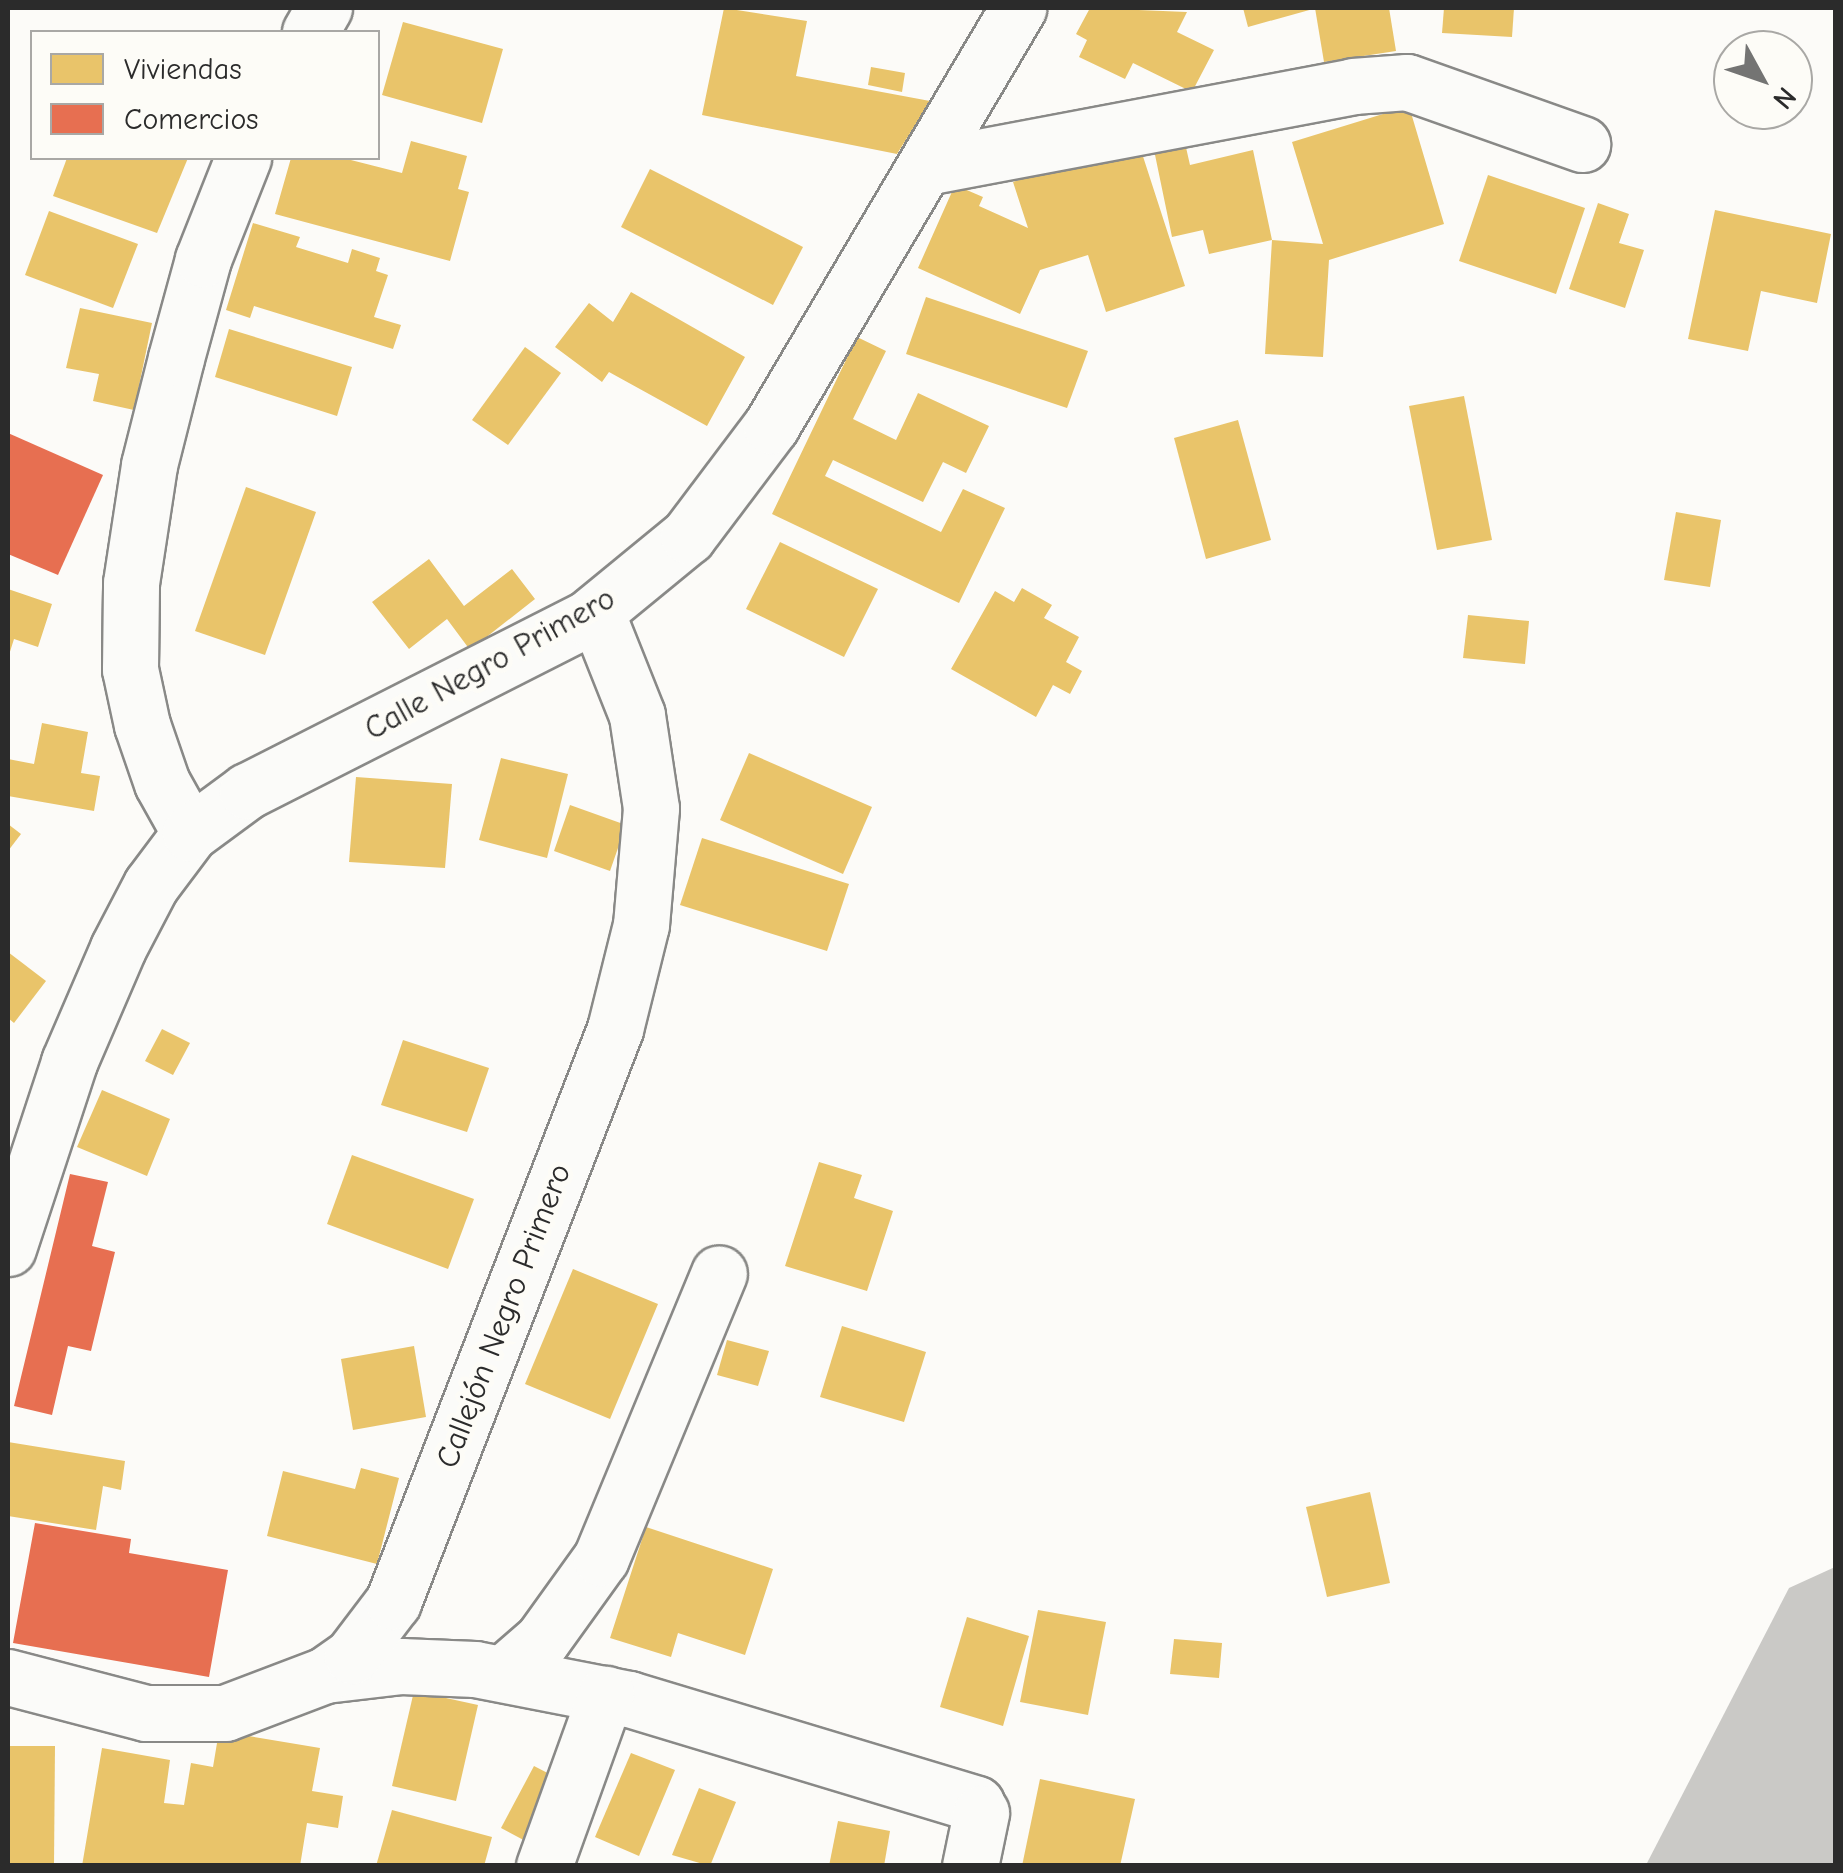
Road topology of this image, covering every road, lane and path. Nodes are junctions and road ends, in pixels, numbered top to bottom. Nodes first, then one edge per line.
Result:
1 (324, 8) edge
2 (1018, 8) edge
3 (311, 30) edge
4 (1582, 144) dead end
5 (242, 160) edge
6 (926, 167) junction
7 (596, 612) junction
8 (190, 833) junction
9 (8, 1248) edge
10 (719, 1273) dead end
11 (504, 1673) junction
12 (325, 1675) junction
13 (8, 1677) edge
14 (606, 1694) junction
15 (544, 1866) edge
16 (970, 1866) edge

1 - 3 street
2 - 6 street, Calle Negro Primero
4 - 6 street
5 - 8 street
6 - 7 street, Calle Negro Primero
7 - 8 street, Calle Negro Primero
7 - 12 street, Callejón Negro Primero
8 - 9 street, Calle Negro Primero
10 - 11 street
11 - 12 street
11 - 14 street
12 - 13 street, Callejón Negro Primero
14 - 15 street
14 - 16 street

